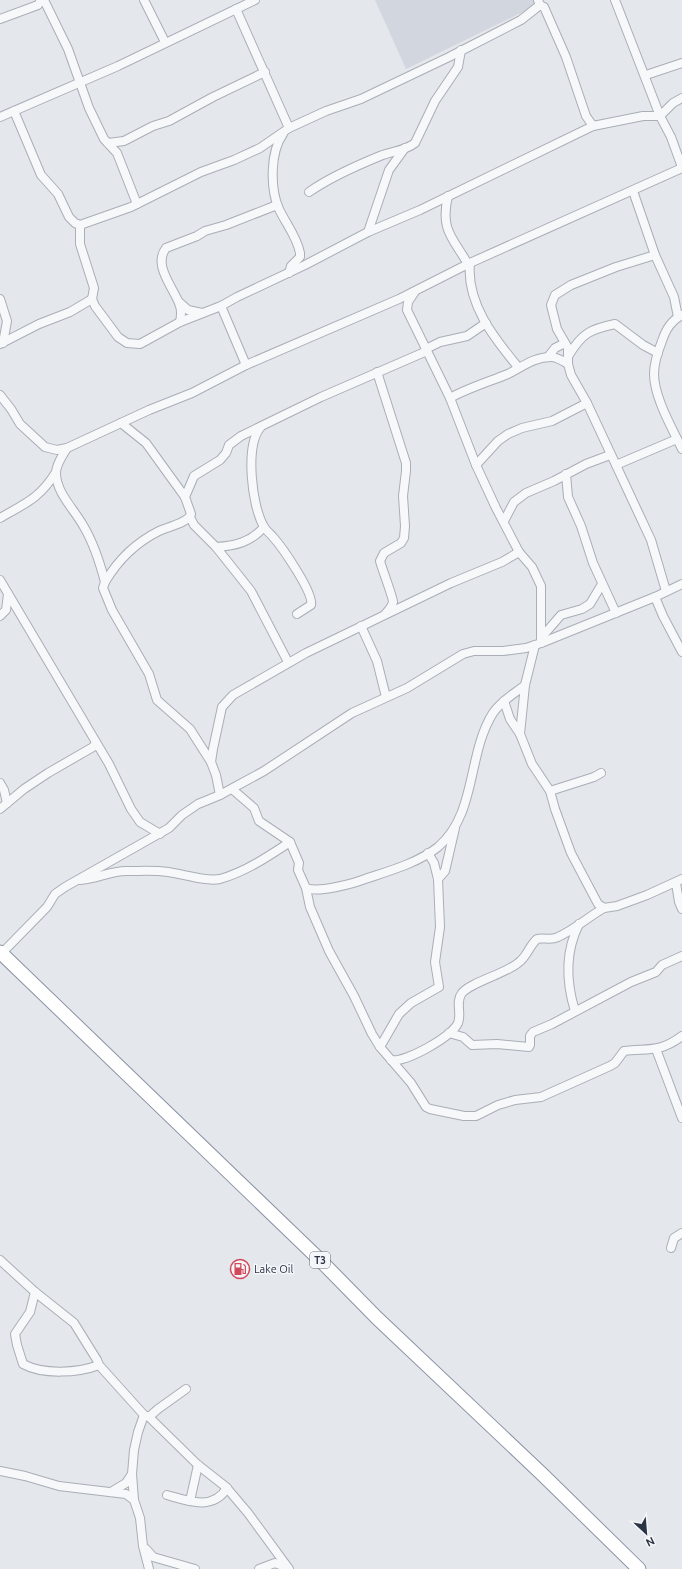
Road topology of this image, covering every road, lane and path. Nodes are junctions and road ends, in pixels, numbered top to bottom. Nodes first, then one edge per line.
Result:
1 (42, 0) edge
2 (144, 0) edge
3 (255, 0) edge
4 (615, 0) edge
5 (539, 3) edge
6 (236, 9) junction
7 (0, 20) edge
8 (165, 42) junction
9 (461, 50) junction
10 (682, 63) edge
11 (265, 72) junction
12 (646, 75) junction
13 (80, 82) junction
14 (682, 98) edge
15 (14, 111) junction
16 (660, 116) junction
17 (0, 117) edge
18 (593, 126) junction
19 (287, 129) junction
20 (108, 143) junction
21 (406, 148) junction
22 (680, 155) edge
23 (682, 167) edge
24 (633, 191) junction
25 (309, 192) dead end
26 (448, 196) junction
27 (137, 204) junction
28 (278, 205) junction
29 (80, 225) junction
30 (368, 232) junction
31 (655, 255) junction
32 (469, 264) junction
33 (289, 273) junction
34 (415, 292) junction
35 (0, 299) edge
36 (92, 299) junction
37 (178, 302) junction
38 (222, 306) junction
39 (202, 313) junction
40 (680, 316) edge
41 (180, 322) junction
42 (486, 323) junction
43 (2, 343) edge
44 (565, 343) junction
45 (426, 350) junction
46 (658, 353) junction
47 (569, 355) junction
48 (548, 357) junction
49 (568, 364) junction
50 (246, 365) junction
51 (518, 367) junction
52 (378, 372) junction
53 (0, 395) edge
54 (450, 398) junction
55 (587, 403) junction
56 (122, 423) junction
57 (262, 427) junction
58 (677, 440) junction
59 (67, 448) junction
60 (682, 449) edge
61 (610, 455) junction
62 (476, 465) junction
63 (616, 465) junction
64 (56, 472) junction
65 (566, 474) junction
66 (185, 497) junction
67 (190, 517) junction
68 (0, 518) edge
69 (504, 521) junction
70 (264, 527) junction
71 (216, 547) junction
72 (519, 552) junction
73 (0, 580) edge
74 (105, 582) junction
75 (602, 584) junction
76 (682, 584) edge
77 (666, 591) junction
78 (8, 594) junction
79 (655, 597) junction
80 (616, 613) junction
81 (297, 614) dead end
82 (386, 614) junction
83 (0, 616) edge
84 (361, 626) junction
85 (539, 642) junction
86 (682, 652) edge
87 (288, 662) junction
88 (525, 686) junction
89 (386, 697) junction
90 (504, 701) junction
91 (520, 734) junction
92 (96, 743) junction
93 (211, 762) junction
94 (601, 773) dead end
95 (0, 783) edge
96 (232, 789) junction
97 (550, 791) junction
98 (220, 795) junction
99 (7, 803) junction
100 (0, 809) edge
101 (455, 826) junction
102 (160, 834) junction
103 (290, 842) junction
104 (428, 853) junction
105 (438, 879) junction
106 (78, 880) junction
107 (679, 881) edge
108 (306, 888) junction
109 (604, 908) junction
110 (682, 909) edge
111 (579, 924) junction
112 (1, 953) edge
113 (682, 956) edge
114 (575, 1011) junction
115 (449, 1033) junction
116 (682, 1036) edge
117 (380, 1047) junction
118 (656, 1049) junction
119 (391, 1060) junction
120 (682, 1118) edge
121 (682, 1233) edge
122 (671, 1248) dead end
123 (0, 1260) edge
124 (35, 1292) junction
125 (99, 1364) junction
126 (186, 1389) dead end
127 (147, 1416) junction
128 (198, 1464) junction
129 (0, 1472) edge
130 (132, 1474) junction
131 (227, 1488) junction
132 (111, 1492) junction
133 (167, 1495) dead end
134 (134, 1500) junction
135 (190, 1502) junction
136 (143, 1546) junction
137 (150, 1569) edge
138 (195, 1569) edge
139 (259, 1569) edge
140 (288, 1569) edge
141 (639, 1569) edge

1 - 7 street
1 - 13 street
2 - 8 street
3 - 6 street
4 - 12 street
5 - 9 street
5 - 18 street
6 - 8 street
6 - 11 street
8 - 13 street
9 - 19 street
9 - 21 street
10 - 12 street
11 - 19 street
11 - 20 street
12 - 16 street
13 - 15 street
13 - 20 street
14 - 16 street
15 - 17 street
15 - 29 street
16 - 18 street
16 - 22 street
18 - 26 street
19 - 27 street
19 - 28 street
20 - 27 street
21 - 25 street
21 - 30 street
22 - 23 street
23 - 24 street
24 - 31 street
24 - 32 street
26 - 30 street
26 - 32 street
27 - 29 street
28 - 33 street
28 - 37 street
29 - 36 street
30 - 33 street
31 - 40 street
31 - 44 street
32 - 34 street
32 - 42 street
33 - 38 street
34 - 45 street
34 - 50 street
35 - 43 street
36 - 41 street
36 - 43 street
37 - 39 street
37 - 41 street
38 - 39 street
38 - 50 street
39 - 41 street
40 - 46 street
42 - 45 street
42 - 51 street
44 - 47 street
44 - 48 street
45 - 52 street
45 - 54 street
46 - 47 street
46 - 58 street
47 - 49 street
48 - 49 street
48 - 51 street
49 - 55 street
50 - 56 street
51 - 54 street
52 - 57 street
52 - 82 street
53 - 59 street
54 - 62 street
55 - 61 street
55 - 62 street
56 - 59 street
56 - 66 street
57 - 66 street
57 - 70 street
58 - 60 street
58 - 63 street
59 - 64 street
61 - 63 street
61 - 65 street
62 - 69 street
63 - 77 street
64 - 68 street
64 - 74 street
65 - 69 street
65 - 75 street
66 - 67 street
67 - 71 street
67 - 74 street
69 - 72 street
70 - 71 street
70 - 81 street
71 - 87 street
72 - 82 street
72 - 85 street
73 - 78 street
74 - 93 street
75 - 80 street
75 - 85 street
76 - 77 street, T3
77 - 79 street, T3
78 - 83 street
78 - 92 street
79 - 80 street, T3
79 - 86 street
80 - 85 street, T3
82 - 84 street
84 - 87 street
84 - 89 street
85 - 88 street
85 - 89 street, T3
87 - 93 street
88 - 90 street
88 - 91 street
89 - 96 street, T3
90 - 91 street
90 - 101 street
91 - 97 street
92 - 99 street
92 - 102 street
93 - 98 street
94 - 97 street
95 - 99 street
96 - 98 street, T3
96 - 103 street
97 - 109 street
98 - 102 street, T3
99 - 100 street
101 - 104 street
101 - 105 street
102 - 106 street, T3
103 - 106 street, T3
103 - 108 street
104 - 105 street
104 - 108 street
105 - 117 street
106 - 112 street, T3
107 - 109 street
107 - 110 street
108 - 117 street
109 - 111 street
111 - 114 street
111 - 115 street
112 - 141 highway, T3
113 - 114 street
114 - 115 street
115 - 119 street
116 - 118 street
117 - 119 street
118 - 119 street
118 - 120 street
121 - 122 street
123 - 124 street
124 - 125 street
124 - 125 street
125 - 127 street
126 - 127 street
127 - 128 street
127 - 130 street
128 - 131 street
128 - 135 street
129 - 132 street
130 - 132 street
130 - 134 street
131 - 135 street
131 - 140 street
132 - 134 street
133 - 135 street
134 - 136 street
136 - 137 street
136 - 138 street
139 - 140 street

